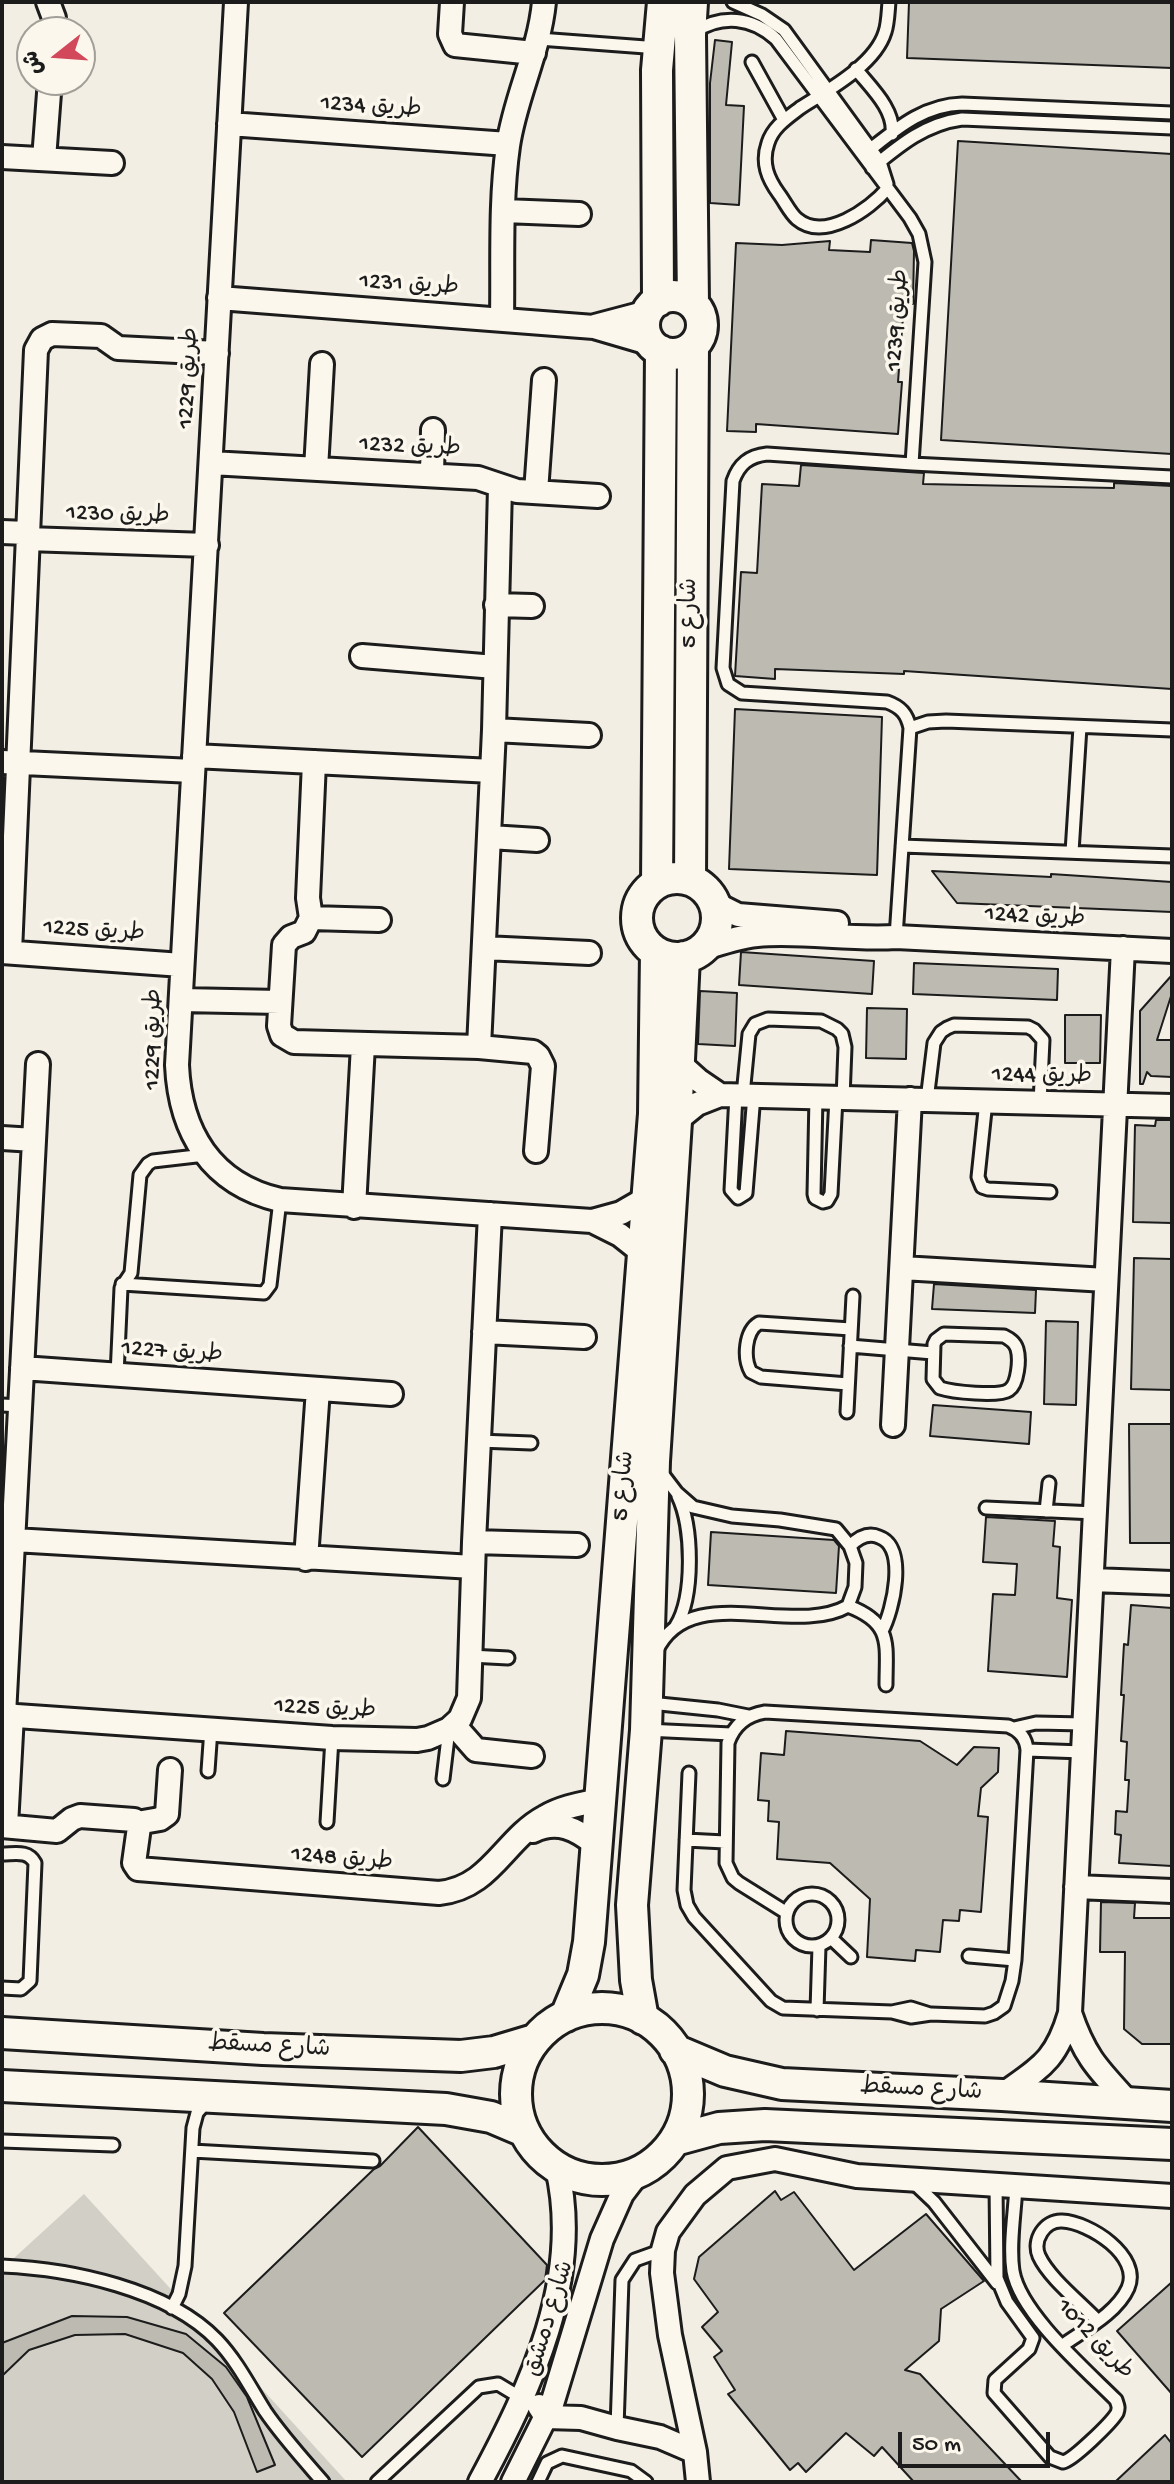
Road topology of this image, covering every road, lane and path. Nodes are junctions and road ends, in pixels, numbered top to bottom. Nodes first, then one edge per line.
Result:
1 (236, 2) edge
2 (452, 2) edge
3 (544, 2) edge
4 (663, 2) edge
5 (692, 2) edge
6 (733, 2) edge
7 (889, 2) edge
8 (749, 16) junction
9 (690, 35) junction
10 (536, 46) junction
11 (660, 48) junction
12 (752, 62) dead end
13 (856, 69) junction
14 (823, 93) junction
15 (49, 96) edge
16 (1122, 111) junction
17 (1172, 113) edge
18 (784, 120) junction
19 (229, 124) junction
20 (1121, 126) junction
21 (1172, 128) edge
22 (892, 134) junction
23 (508, 144) junction
24 (867, 152) junction
25 (2, 157) edge
26 (44, 159) junction
27 (112, 163) dead end
28 (876, 165) junction
29 (887, 189) junction
30 (504, 211) junction
31 (579, 214) dead end
32 (219, 298) junction
33 (693, 304) junction
34 (653, 306) junction
35 (502, 319) junction
36 (594, 327) junction
37 (693, 346) junction
38 (657, 347) junction
39 (217, 353) junction
40 (322, 364) dead end
41 (544, 380) dead end
42 (433, 430) dead end
43 (211, 463) junction
44 (912, 464) junction
45 (316, 469) junction
46 (432, 475) junction
47 (1172, 477) edge
48 (500, 487) junction
49 (536, 492) junction
50 (598, 496) dead end
51 (2, 532) edge
52 (27, 536) junction
53 (207, 545) junction
54 (496, 605) junction
55 (532, 606) dead end
56 (362, 656) dead end
57 (495, 667) junction
58 (1080, 727) junction
59 (910, 728) junction
60 (494, 730) junction
61 (1172, 730) edge
62 (589, 735) dead end
63 (10, 762) edge
64 (314, 762) junction
65 (194, 764) junction
66 (492, 771) junction
67 (490, 837) junction
68 (537, 840) dead end
69 (902, 846) junction
70 (1072, 852) junction
71 (1172, 856) edge
72 (657, 883) junction
73 (701, 889) junction
74 (311, 918) junction
75 (379, 920) dead end
76 (896, 937) junction
77 (484, 948) junction
78 (1123, 948) junction
79 (1172, 951) edge
80 (6, 952) edge
81 (589, 953) dead end
82 (681, 953) junction
83 (182, 965) junction
84 (181, 1000) junction
85 (280, 1002) junction
86 (363, 1045) junction
87 (479, 1047) junction
88 (679, 1063) junction
89 (38, 1064) dead end
90 (738, 1095) junction
91 (832, 1098) junction
92 (919, 1100) junction
93 (986, 1101) junction
94 (1040, 1103) junction
95 (1115, 1104) junction
96 (1172, 1106) edge
97 (676, 1121) junction
98 (2, 1138) edge
99 (34, 1140) junction
100 (536, 1151) dead end
101 (205, 1155) junction
102 (1050, 1192) dead end
103 (647, 1198) junction
104 (280, 1200) junction
105 (354, 1207) junction
106 (490, 1214) junction
107 (592, 1221) junction
108 (644, 1254) junction
109 (902, 1268) junction
110 (1106, 1280) junction
111 (122, 1284) junction
112 (853, 1296) dead end
113 (851, 1329) junction
114 (484, 1332) junction
115 (584, 1337) dead end
116 (850, 1346) junction
117 (898, 1349) junction
118 (933, 1353) junction
119 (22, 1368) junction
120 (117, 1375) junction
121 (848, 1384) junction
122 (318, 1389) junction
123 (391, 1394) dead end
124 (11, 1405) edge
125 (847, 1412) dead end
126 (893, 1425) dead end
127 (479, 1441) junction
128 (531, 1443) dead end
129 (654, 1461) junction
130 (1049, 1483) dead end
131 (677, 1493) junction
132 (986, 1508) dead end
133 (1046, 1511) junction
134 (1095, 1513) junction
135 (14, 1540) junction
136 (474, 1542) junction
137 (577, 1545) dead end
138 (850, 1546) junction
139 (306, 1559) junction
140 (473, 1567) junction
141 (1092, 1580) junction
142 (1172, 1583) edge
143 (848, 1606) junction
144 (882, 1631) junction
145 (670, 1633) junction
146 (470, 1656) junction
147 (508, 1658) dead end
148 (649, 1671) junction
149 (886, 1685) dead end
150 (6, 1715) edge
151 (646, 1716) junction
152 (748, 1716) junction
153 (1084, 1724) junction
154 (452, 1727) junction
155 (1014, 1728) junction
156 (211, 1729) junction
157 (731, 1734) junction
158 (332, 1738) junction
159 (1027, 1750) junction
160 (1083, 1752) junction
161 (532, 1756) dead end
162 (170, 1770) dead end
163 (208, 1771) dead end
164 (689, 1773) dead end
165 (443, 1779) dead end
166 (600, 1800) junction
167 (327, 1822) dead end
168 (137, 1823) junction
169 (4, 1826) edge
170 (521, 1837) junction
171 (686, 1840) junction
172 (725, 1842) junction
173 (596, 1845) junction
174 (2, 1854) edge
175 (1076, 1887) junction
176 (1172, 1891) edge
177 (632, 1905) junction
178 (787, 1913) junction
179 (831, 1938) junction
180 (819, 1946) junction
181 (969, 1956) dead end
182 (851, 1957) dead end
183 (1015, 1960) junction
184 (2, 1988) edge
185 (817, 2010) junction
186 (1070, 2013) junction
187 (566, 2016) junction
188 (643, 2019) junction
189 (2, 2033) edge
190 (534, 2040) junction
191 (675, 2050) junction
192 (2, 2086) edge
193 (1002, 2095) junction
194 (212, 2096) junction
195 (1130, 2104) junction
196 (1172, 2106) edge
197 (524, 2131) junction
198 (675, 2140) junction
199 (2, 2141) edge
200 (1172, 2144) edge
201 (113, 2145) dead end
202 (192, 2151) junction
203 (373, 2161) dead end
204 (557, 2168) junction
205 (638, 2173) junction
206 (908, 2179) junction
207 (1006, 2184) junction
208 (1172, 2196) edge
209 (663, 2250) junction
210 (2, 2266) edge
211 (1000, 2287) junction
212 (172, 2308) junction
213 (1097, 2320) junction
214 (1063, 2345) junction
215 (538, 2361) junction
216 (558, 2384) junction
217 (524, 2399) junction
218 (546, 2417) junction
219 (581, 2418) junction
220 (689, 2422) junction
221 (617, 2428) junction
222 (660, 2437) junction
223 (695, 2452) junction
224 (323, 2482) edge
225 (377, 2482) edge
226 (480, 2482) edge
227 (513, 2482) edge
228 (538, 2482) edge
229 (646, 2482) edge
230 (698, 2482) edge

1 - 19 street, طريق 1229
2 - 10 street
3 - 10 street
4 - 11 street
5 - 9 street
6 - 8 lane, طريق 1239
7 - 13 lane
8 - 9 lane
8 - 14 lane, طريق 1239
9 - 33 street
10 - 11 lane
10 - 23 street
11 - 34 street
12 - 18 lane
13 - 14 lane
13 - 22 lane
14 - 18 lane
14 - 24 lane, طريق 1239
15 - 26 street
16 - 17 lane
16 - 20 lane
16 - 22 lane
18 - 29 lane
19 - 23 street, طريق 1234
19 - 32 street, طريق 1229
20 - 21 lane
20 - 28 lane
22 - 24 lane
23 - 30 street
24 - 28 lane, طريق 1239
25 - 26 street
26 - 27 street
28 - 29 lane, طريق 1239
29 - 44 lane, طريق 1239
30 - 31 street
30 - 35 street
32 - 35 street, طريق 1231
32 - 39 street, طريق 1229
33 - 34 street
33 - 37 street
34 - 36 street, طريق 1231
34 - 38 street
35 - 36 street, طريق 1231
36 - 38 street, طريق 1231
37 - 38 street
37 - 73 street, شارع 5
38 - 72 street, شارع 5
39 - 43 street, طريق 1229
39 - 52 street
40 - 45 street
41 - 49 street
42 - 46 street
43 - 45 street, طريق 1232
43 - 53 street, طريق 1229
44 - 47 lane
44 - 59 lane
45 - 46 street, طريق 1232
46 - 48 street, طريق 1232
48 - 49 street, طريق 1232
48 - 54 street
49 - 50 street, طريق 1232
51 - 52 street, طريق 1230
52 - 53 street, طريق 1230
52 - 63 street
53 - 65 street, طريق 1229
54 - 55 street
54 - 57 street
56 - 57 street
57 - 60 street
58 - 59 lane
58 - 61 lane
58 - 70 lane
59 - 69 lane
60 - 62 street
60 - 66 street
63 - 65 street
63 - 80 street
64 - 65 street
64 - 66 street
64 - 74 street
65 - 83 street, طريق 1229
66 - 67 street
67 - 68 street
67 - 77 street
69 - 70 lane
69 - 76 lane
70 - 71 lane
72 - 73 street
72 - 82 street
73 - 76 street, طريق 1242
73 - 82 street
74 - 75 street
74 - 85 street
76 - 78 street, طريق 1242
76 - 82 street, طريق 1242
77 - 81 street
77 - 87 street
78 - 79 street, طريق 1242
78 - 95 street
80 - 83 street, طريق 1225
82 - 88 street, شارع 5
82 - 103 street, شارع 5
83 - 84 street, طريق 1229
84 - 85 street
84 - 101 street, طريق 1229
85 - 86 street
86 - 87 street
86 - 105 street
87 - 100 street
88 - 90 street
88 - 97 street, شارع 5
89 - 99 street
90 - 90 lane
90 - 91 street, طريق 1244
90 - 91 lane
90 - 97 street, طريق 1244
91 - 91 lane
91 - 92 street, طريق 1244
92 - 93 street, طريق 1244
92 - 94 lane
92 - 109 street
93 - 94 street, طريق 1244
93 - 102 lane
94 - 95 street, طريق 1244
95 - 96 street, طريق 1244
95 - 110 street
97 - 129 street, شارع 5
98 - 99 street
99 - 119 street
101 - 104 street, طريق 1229
101 - 111 lane
103 - 107 street, طريق 1229
103 - 108 street, شارع 5
104 - 105 street, طريق 1229
104 - 111 lane
105 - 106 street, طريق 1229
106 - 107 street, طريق 1229
106 - 114 street
107 - 108 street, طريق 1229
108 - 166 street, شارع 5
109 - 110 street
109 - 117 street
110 - 134 street
111 - 120 lane
112 - 113 lane
113 - 116 lane
113 - 121 lane
114 - 115 street
114 - 127 street
116 - 117 lane
116 - 121 lane
117 - 118 lane
117 - 126 street
118 - 118 lane
119 - 120 street, طريق 1227
119 - 124 street
120 - 122 street, طريق 1227
121 - 125 lane
122 - 123 street, طريق 1227
122 - 139 street
124 - 135 street
127 - 128 lane
127 - 136 street
129 - 131 lane
129 - 148 street, شارع 5
130 - 133 lane
131 - 138 lane
131 - 145 lane
132 - 133 lane
133 - 134 lane
134 - 141 street
135 - 139 street
135 - 150 street
136 - 137 street
136 - 140 street
138 - 143 lane
138 - 144 lane
139 - 140 street
140 - 146 street
141 - 142 street
141 - 153 street
143 - 144 lane
143 - 145 lane
144 - 149 lane
145 - 148 lane
146 - 147 lane
146 - 154 street
148 - 151 street, شارع 5
150 - 156 street, طريق 1225
150 - 169 street
151 - 152 lane
151 - 157 lane
151 - 177 street, شارع 5
152 - 155 lane
152 - 157 lane
153 - 155 lane
153 - 160 street
154 - 158 street, طريق 1225
154 - 161 street
154 - 165 lane
155 - 159 lane
156 - 158 street, طريق 1225
156 - 163 lane
157 - 172 lane
158 - 167 lane
159 - 160 lane
159 - 183 lane
160 - 175 street
162 - 168 street
164 - 171 lane
166 - 170 street, طريق 1248
166 - 173 street, شارع 5
166 - 177 street
168 - 169 street
168 - 170 street, طريق 1248
170 - 173 street, طريق 1248
171 - 172 lane
171 - 185 lane
172 - 178 lane
173 - 187 street, شارع 5
174 - 184 lane
175 - 176 street
175 - 186 street
177 - 188 street, شارع 5
178 - 179 lane
178 - 180 lane
179 - 180 lane
179 - 182 lane
180 - 185 lane
181 - 183 lane
183 - 185 lane
186 - 193 street
186 - 195 street
187 - 188 street
187 - 190 street
188 - 191 street
189 - 190 street, شارع مسقط
190 - 197 street
191 - 193 street, شارع مسقط
191 - 198 street
192 - 194 street
193 - 195 street, شارع مسقط
194 - 197 street
194 - 202 lane
195 - 196 street, شارع مسقط
197 - 204 street
198 - 200 street, شارع مسقط
198 - 205 street
199 - 201 lane
202 - 203 lane
202 - 212 lane
204 - 205 street
204 - 215 street, شارع دمشق
205 - 216 street, شارع دمشق
206 - 207 street
206 - 209 street
206 - 211 lane
207 - 208 street
207 - 211 lane, طريق 1012
207 - 214 lane, طريق 1012
209 - 220 street
209 - 221 lane
210 - 212 lane
211 - 214 lane, طريق 1012
212 - 224 lane
213 - 213 lane
213 - 214 lane
215 - 217 street, شارع دمشق
215 - 218 street
216 - 218 street, شارع دمشق
216 - 219 street
217 - 225 lane
217 - 226 street, شارع دمشق
218 - 219 street
218 - 227 street, شارع دمشق
219 - 221 street
220 - 222 street
220 - 223 street
221 - 222 street
222 - 223 street
223 - 230 street
228 - 229 lane

